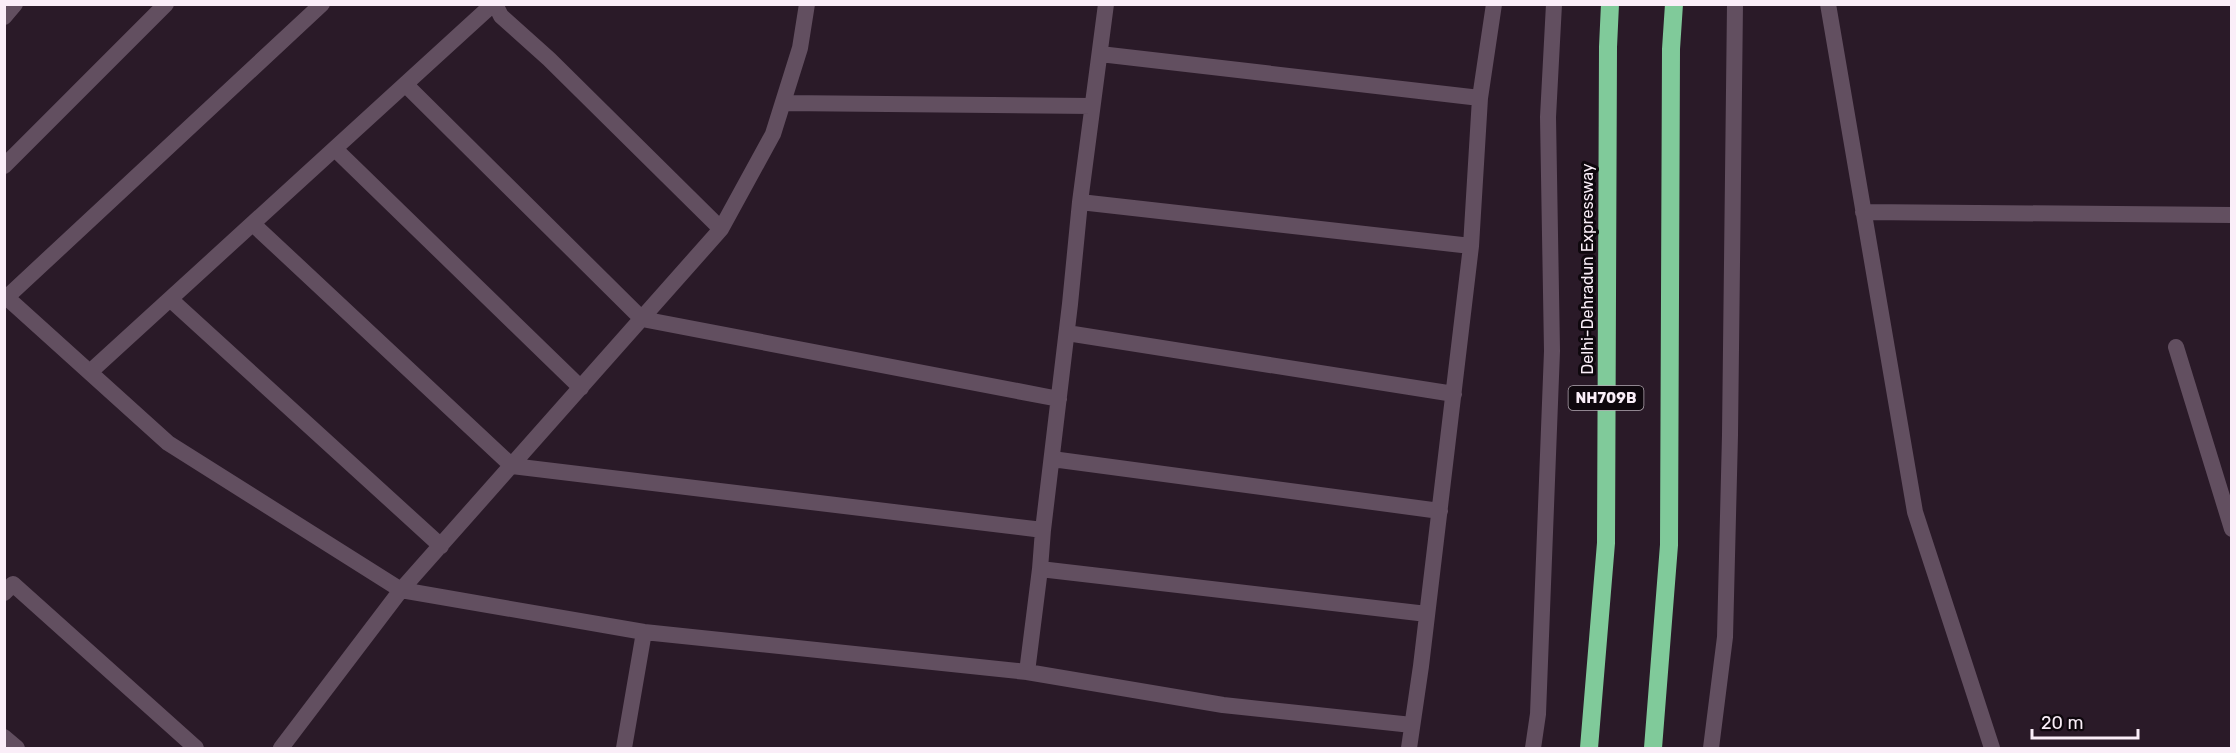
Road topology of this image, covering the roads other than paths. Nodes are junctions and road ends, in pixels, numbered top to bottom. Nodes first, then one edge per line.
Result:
1 (15, 4) edge
2 (166, 4) edge
3 (322, 4) edge
4 (494, 4) edge
5 (807, 4) edge
6 (1106, 4) edge
7 (1494, 4) edge
8 (1554, 4) edge
9 (1610, 4) edge
10 (1674, 4) edge
11 (1735, 4) edge
12 (1828, 4) edge
13 (4, 17) edge
14 (1100, 54) junction
15 (406, 85) junction
16 (1480, 98) junction
17 (783, 103) junction
18 (1092, 106) junction
19 (335, 149) junction
20 (4, 166) edge
21 (1080, 202) junction
22 (1863, 212) junction
23 (2232, 215) edge
24 (253, 224) junction
25 (721, 229) junction
26 (1471, 246) junction
27 (6, 296) edge
28 (170, 299) junction
29 (642, 319) junction
30 (1067, 333) junction
31 (2176, 347) dead end
32 (90, 372) junction
33 (581, 388) junction
34 (1454, 394) junction
35 (1059, 399) junction
36 (1052, 459) junction
37 (512, 466) junction
38 (1440, 511) junction
39 (2232, 529) edge
40 (1042, 530) junction
41 (441, 546) junction
42 (1040, 569) junction
43 (401, 590) junction
44 (4, 594) edge
45 (1428, 614) junction
46 (644, 632) junction
47 (1026, 672) junction
48 (1413, 725) junction
49 (4, 737) edge
50 (16, 748) edge
51 (196, 748) edge
52 (281, 748) edge
53 (624, 748) edge
54 (1409, 748) edge
55 (1533, 748) edge
56 (1589, 748) edge
57 (1653, 748) edge
58 (1711, 748) edge
59 (1992, 748) edge

1 - 13 street
2 - 20 street
3 - 27 street
4 - 15 street
4 - 25 street
5 - 17 street
6 - 14 street
7 - 16 street
8 - 55 street
9 - 56 highway, Delhi-Dehradun Expressway / NH709B
10 - 57 highway
11 - 58 street
12 - 22 street
14 - 16 street
14 - 18 street
15 - 19 street
15 - 29 street
16 - 26 street
17 - 18 street
17 - 25 street
18 - 21 street
19 - 24 street
19 - 33 street
21 - 26 street
21 - 30 street
22 - 23 street
22 - 59 street
24 - 28 street
24 - 37 street
25 - 29 street
26 - 34 street
27 - 32 street
28 - 32 street
28 - 41 street
29 - 33 street
29 - 35 street
30 - 34 street
30 - 35 street
31 - 39 street
32 - 43 street
33 - 37 street
34 - 38 street
35 - 36 street
36 - 38 street
36 - 40 street
37 - 40 street
37 - 41 street
38 - 45 street
40 - 42 street
41 - 43 street
42 - 45 street
42 - 47 street
43 - 46 street
43 - 52 street
44 - 51 street
45 - 48 street
46 - 47 street
46 - 53 street
47 - 48 street
48 - 54 street
49 - 50 street

